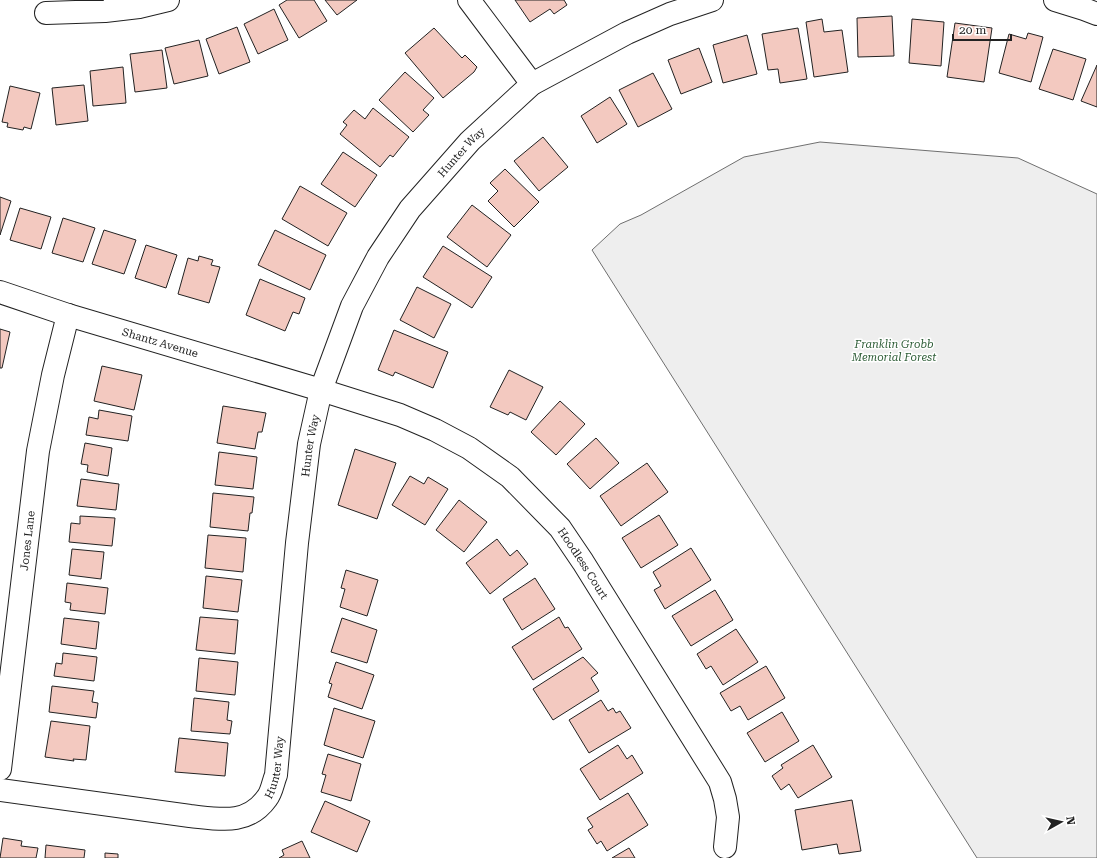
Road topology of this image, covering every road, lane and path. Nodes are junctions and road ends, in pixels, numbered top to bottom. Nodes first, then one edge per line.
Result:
1 (168, 0) edge
2 (469, 0) edge
3 (712, 0) edge
4 (1055, 0) edge
5 (46, 13) dead end
6 (1097, 14) edge
7 (532, 84) junction
8 (0, 292) edge
9 (68, 315) junction
10 (321, 390) junction
11 (0, 768) edge
12 (0, 790) edge
13 (726, 847) dead end

1 - 5 street
2 - 7 street
3 - 7 street, Hunter Way
4 - 6 street
7 - 10 street, Hunter Way
8 - 9 street, Shantz Avenue
9 - 10 street, Shantz Avenue
9 - 11 street, Jones Lane
10 - 12 street, Hunter Way
10 - 13 street, Hoodless Court

